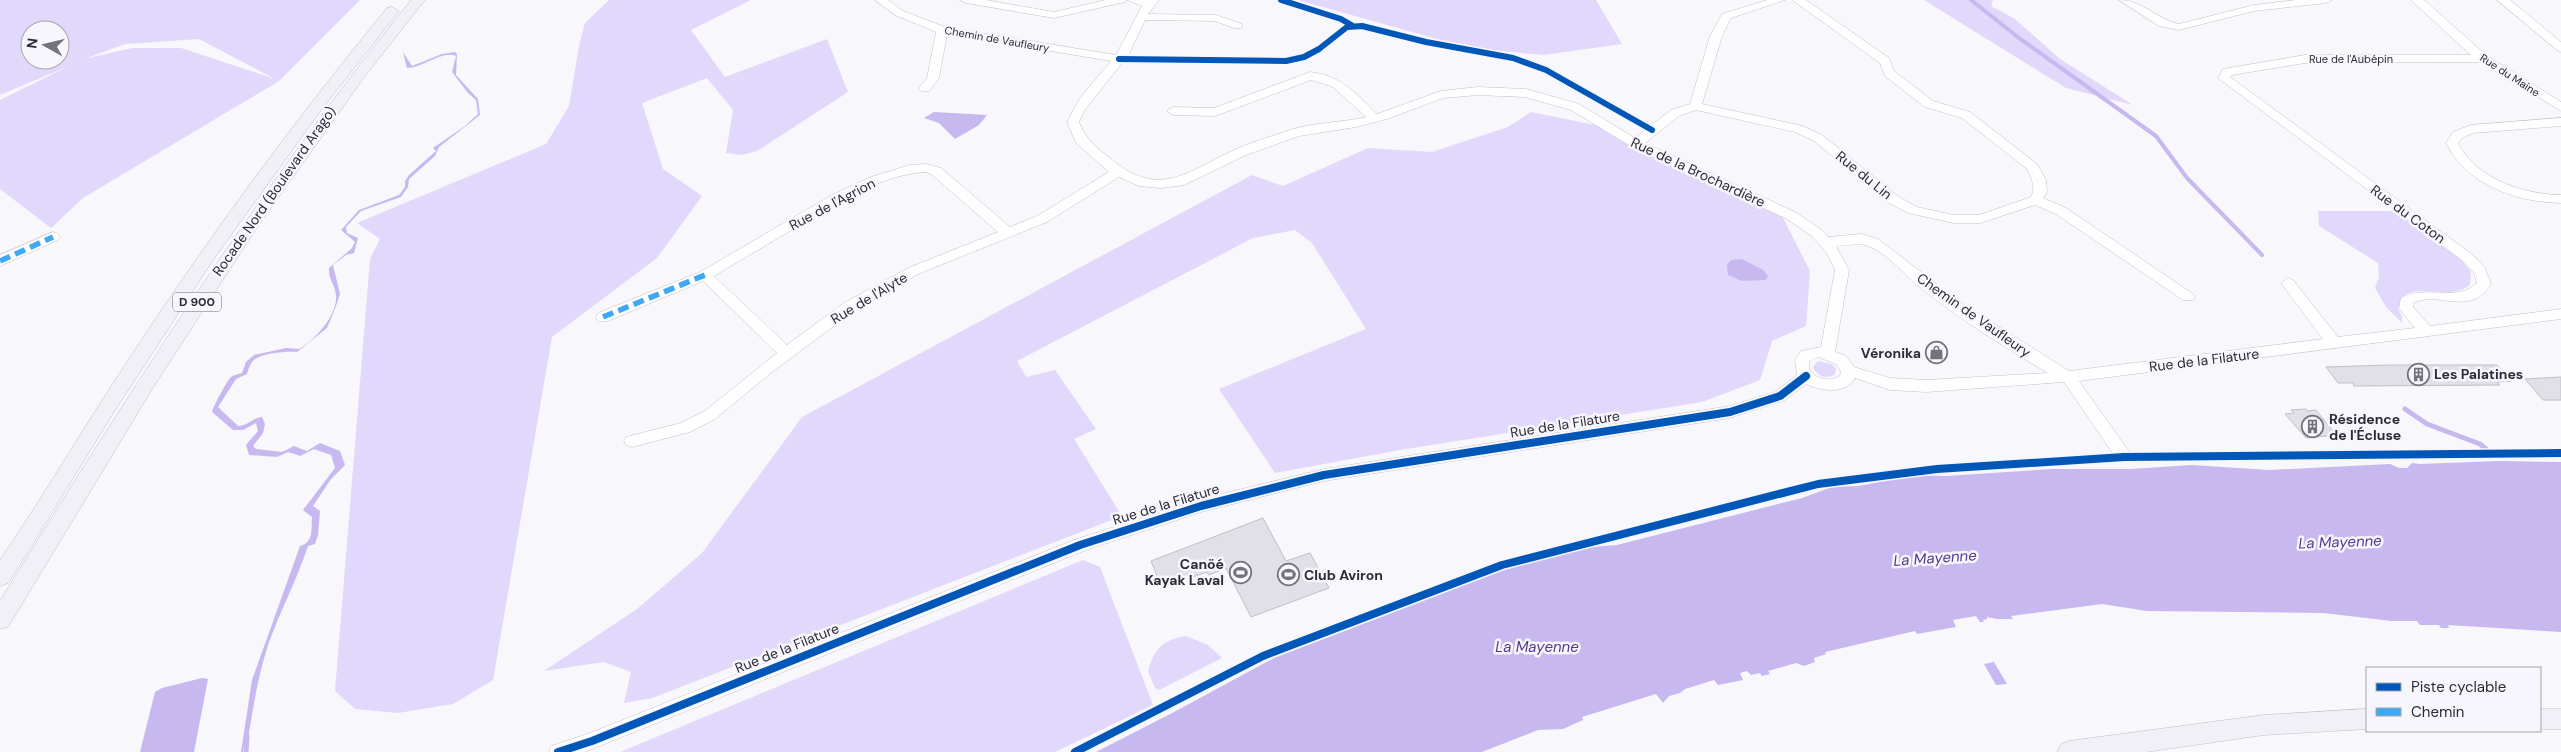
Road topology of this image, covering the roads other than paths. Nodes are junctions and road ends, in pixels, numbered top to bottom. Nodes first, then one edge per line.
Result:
1 (401, 0) edge
2 (418, 0) edge
3 (881, 0) edge
4 (966, 0) edge
5 (1034, 0) edge
6 (1121, 0) edge
7 (1133, 0) edge
8 (1779, 0) edge
9 (1798, 0) edge
10 (2125, 0) edge
11 (2240, 0) edge
12 (2326, 0) edge
13 (2418, 0) edge
14 (2503, 0) edge
15 (1151, 2) edge
16 (2254, 8) junction
17 (1026, 11) junction
18 (1140, 17) junction
19 (1238, 26) dead end
20 (942, 30) junction
21 (2561, 48) edge
22 (2482, 58) junction
23 (1119, 59) junction
24 (2224, 78) joint
25 (925, 88) dead end
26 (1695, 106) junction
27 (2561, 107) edge
28 (1173, 111) dead end
29 (1374, 118) junction
30 (2561, 122) edge
31 (1636, 144) junction
32 (1118, 172) junction
33 (2561, 199) edge
34 (2036, 200) junction
35 (1007, 232) junction
36 (53, 237) dead end
37 (1825, 242) junction
38 (0, 261) edge
39 (705, 275) junction
40 (2288, 283) dead end
41 (2188, 297) dead end
42 (2561, 314) edge
43 (602, 317) dead end
44 (2427, 332) junction
45 (2335, 344) junction
46 (1827, 353) junction
47 (786, 354) junction
48 (1848, 371) junction
49 (1806, 376) junction
50 (2068, 377) junction
51 (632, 441) dead end
52 (2124, 456) dead end
53 (0, 577) edge
54 (0, 620) edge
55 (2366, 719) edge
56 (2541, 719) edge
57 (2561, 719) edge
58 (558, 752) edge
59 (2069, 752) edge

1 - 53 main road, Rocade Nord (Boulevard Arago) / D 900
2 - 54 main road, Rocade Nord (Boulevard Arago) / D 900
3 - 20 street, Chemin de Vaufleury
4 - 17 street
5 - 17 street
6 - 17 street
7 - 15 street
8 - 26 street
9 - 34 street
10 - 16 street
11 - 16 street
12 - 16 street
13 - 22 street, Rue du Maine
14 - 21 street
15 - 18 street, Rue de la Brochardière
18 - 19 street
18 - 23 street, Rue de la Brochardière
20 - 23 street, Chemin de Vaufleury
20 - 25 street
22 - 24 street, Rue de l'Aubépin
22 - 27 street, Rue du Maine
23 - 32 street, Rue de la Brochardière
24 - 44 street, Rue du Coton
26 - 31 street
26 - 34 street, Rue du Lin
28 - 29 street
29 - 31 street, Rue de la Brochardière
29 - 32 street, Rue de la Brochardière
30 - 33 street
31 - 37 street, Rue de la Brochardière
32 - 35 street, Rue de l'Alyte
34 - 41 street
35 - 39 street, Rue de l'Agrion
35 - 47 street, Rue de l'Alyte
36 - 38 street
37 - 46 street, Rue de la Brochardière
37 - 50 street, Chemin de Vaufleury
39 - 43 street, Rue de l'Agrion
39 - 47 street
40 - 45 street
42 - 44 street, Rue de la Filature
44 - 45 street, Rue de la Filature
45 - 50 street, Rue de la Filature
46 - 48 street
46 - 49 street
47 - 51 street, Rue de l'Alyte
48 - 49 street
48 - 50 street, Rue de la Filature
49 - 58 street, Rue de la Filature
50 - 52 street
55 - 59 main road
56 - 57 main road

